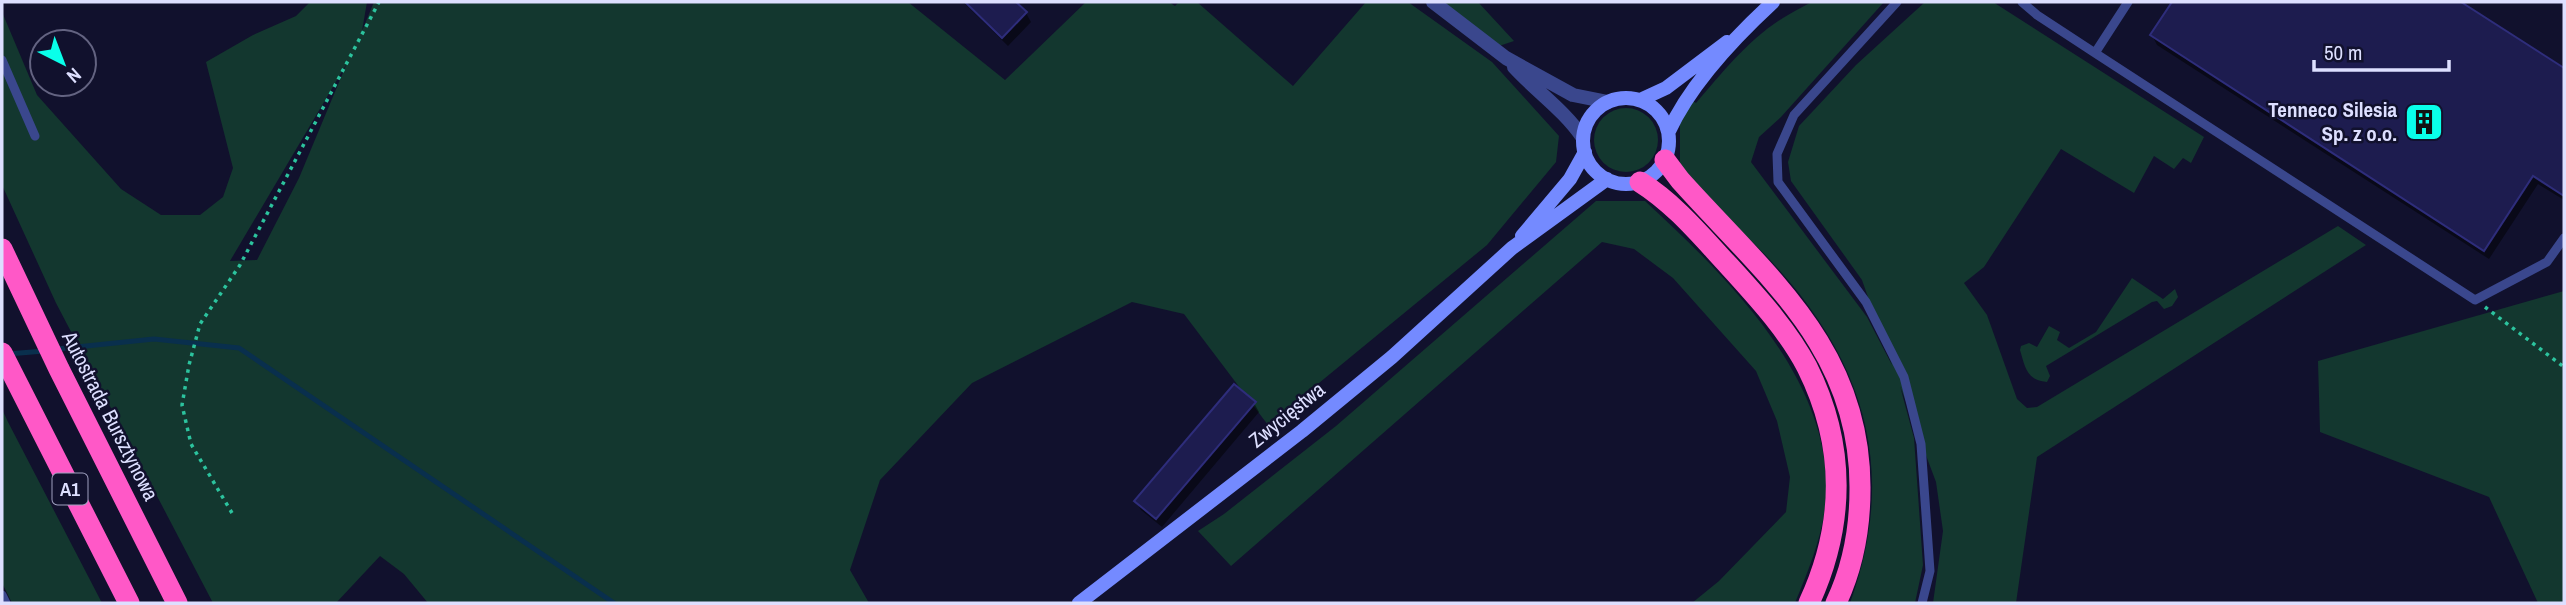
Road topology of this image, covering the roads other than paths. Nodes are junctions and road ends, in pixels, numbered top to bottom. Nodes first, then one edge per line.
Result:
1 (1433, 2) edge
2 (1773, 2) edge
3 (1897, 2) edge
4 (2022, 2) edge
5 (2128, 2) edge
6 (1739, 33) junction
7 (2095, 53) junction
8 (1506, 58) junction
9 (2, 60) edge
10 (1640, 100) junction
11 (1608, 102) junction
12 (1668, 131) junction
13 (35, 136) dead end
14 (1584, 145) junction
15 (1665, 160) junction
16 (1607, 179) junction
17 (1640, 182) junction
18 (2564, 239) edge
19 (1512, 248) junction
20 (2, 249) edge
21 (2, 353) edge
22 (2, 595) edge
23 (6, 603) edge
24 (129, 603) edge
25 (177, 603) edge
26 (1079, 603) edge
27 (1809, 603) edge
28 (1836, 603) edge
29 (1922, 603) edge

1 - 8 street
2 - 6 main road
3 - 29 lane
4 - 7 lane
5 - 7 lane
6 - 10 main road
6 - 12 main road
7 - 18 lane
8 - 11 street
8 - 14 street
9 - 13 lane
10 - 11 main road
10 - 12 main road
11 - 14 main road
12 - 15 main road
14 - 16 main road
14 - 19 main road, Zwycięstwa
15 - 17 main road
15 - 28 highway
16 - 17 main road
16 - 19 main road, Zwycięstwa
17 - 27 highway
19 - 26 main road, Zwycięstwa
20 - 25 highway, Autostrada Bursztynowa / A1
21 - 24 highway, A1
22 - 23 lane

